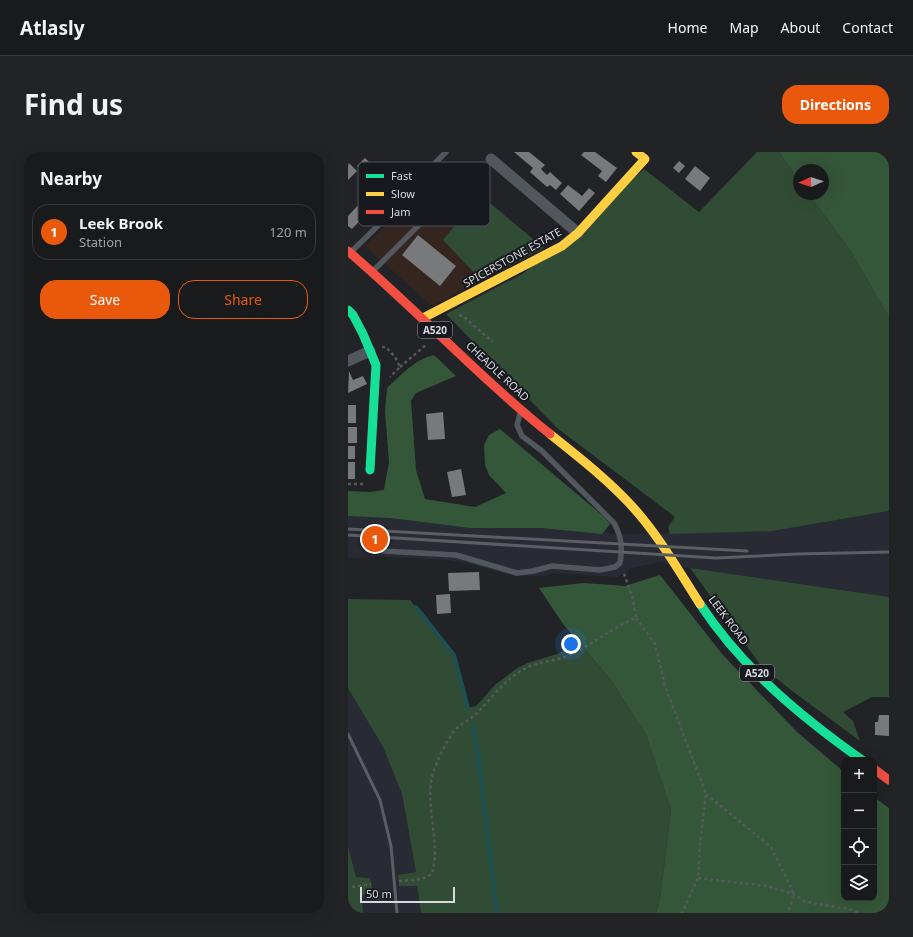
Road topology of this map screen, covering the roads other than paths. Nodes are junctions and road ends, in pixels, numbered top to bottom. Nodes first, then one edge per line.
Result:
1 (446, 152) edge
2 (636, 152) edge
3 (491, 159) dead end
4 (436, 162) edge
5 (377, 226) edge
6 (418, 226) edge
7 (578, 233) junction
8 (349, 252) edge
9 (372, 272) junction
10 (348, 310) edge
11 (423, 318) junction
12 (370, 351) junction
13 (348, 361) edge
14 (521, 410) junction
15 (370, 470) dead end
16 (599, 473) joint
17 (383, 551) dead end
18 (858, 757) edge
19 (877, 771) edge
20 (889, 780) edge

1 - 4 lane
2 - 7 main road, SPICERSTONE ESTATE
3 - 7 street
5 - 8 lane
6 - 9 lane
7 - 11 main road, SPICERSTONE ESTATE
8 - 9 main road, CHEADLE ROAD / A520
9 - 11 main road, CHEADLE ROAD / A520
10 - 12 main road
11 - 14 main road, CHEADLE ROAD / A520
12 - 13 street
12 - 15 main road
14 - 16 main road, CHEADLE ROAD / A520
14 - 17 lane
16 - 18 main road, LEEK ROAD / A520
19 - 20 main road

